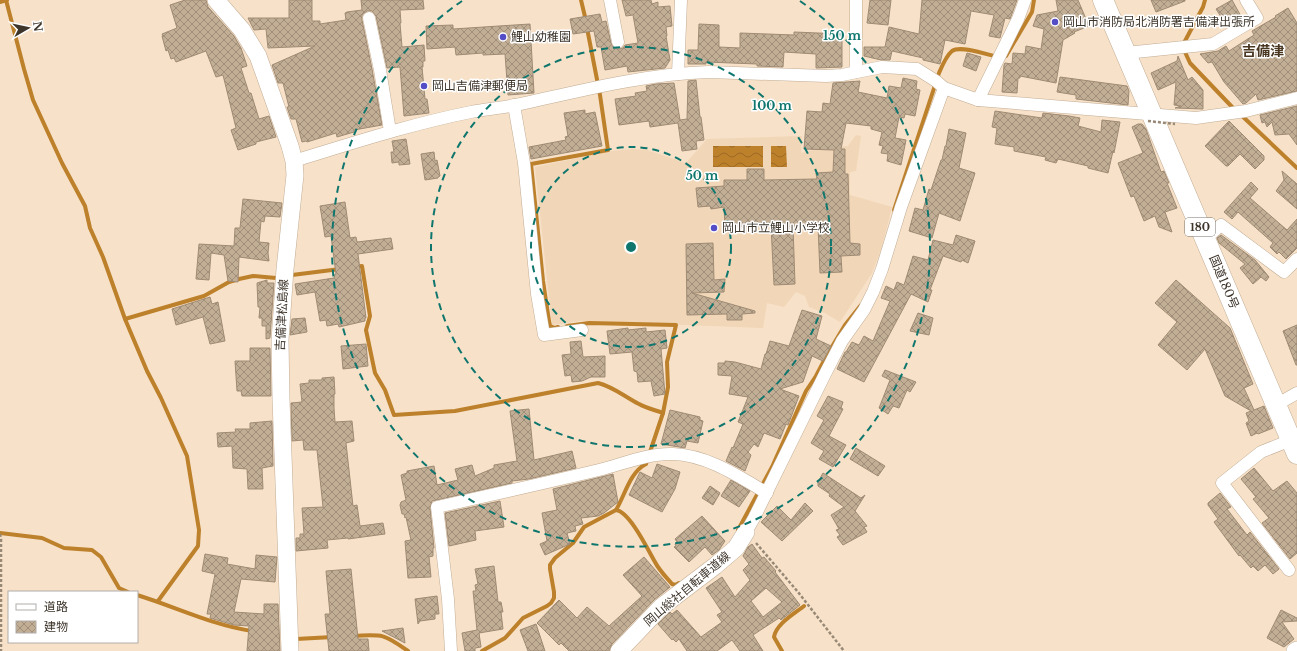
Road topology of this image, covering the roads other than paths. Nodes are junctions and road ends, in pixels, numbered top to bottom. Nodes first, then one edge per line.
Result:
1 (216, 0) edge
2 (610, 0) edge
3 (681, 0) edge
4 (856, 0) edge
5 (1025, 0) edge
6 (1103, 0) edge
7 (1246, 0) edge
8 (369, 18) dead end
9 (618, 42) dead end
10 (1126, 53) junction
11 (856, 72) junction
12 (678, 74) junction
13 (944, 88) junction
14 (1297, 98) edge
15 (978, 100) junction
16 (514, 106) junction
17 (1150, 117) junction
18 (390, 131) junction
19 (294, 161) junction
20 (1205, 239) junction
21 (1297, 259) edge
22 (582, 330) dead end
23 (1297, 393) edge
24 (1276, 405) junction
25 (1294, 447) edge
26 (766, 493) junction
27 (746, 532) joint
28 (1289, 570) dead end
29 (290, 651) edge
30 (451, 651) edge
31 (618, 651) edge

1 - 19 main road, 吉備津松島線
2 - 9 street
3 - 12 street
4 - 11 street
5 - 15 street
6 - 10 highway, 国道180号 / 180
7 - 10 street
8 - 18 street
10 - 17 highway, 国道180号 / 180
11 - 12 street
11 - 13 street
12 - 16 street
13 - 15 street
13 - 26 street
14 - 17 street
15 - 17 street
16 - 18 street
16 - 22 street
17 - 20 highway, 国道180号 / 180
18 - 19 street
19 - 29 main road, 吉備津松島線
20 - 21 street
20 - 24 highway, 国道180号 / 180
23 - 24 street
24 - 25 highway, 国道180号 / 180
25 - 28 street
26 - 27 street
26 - 30 street
27 - 31 main road, 岡山総社自転車道線

